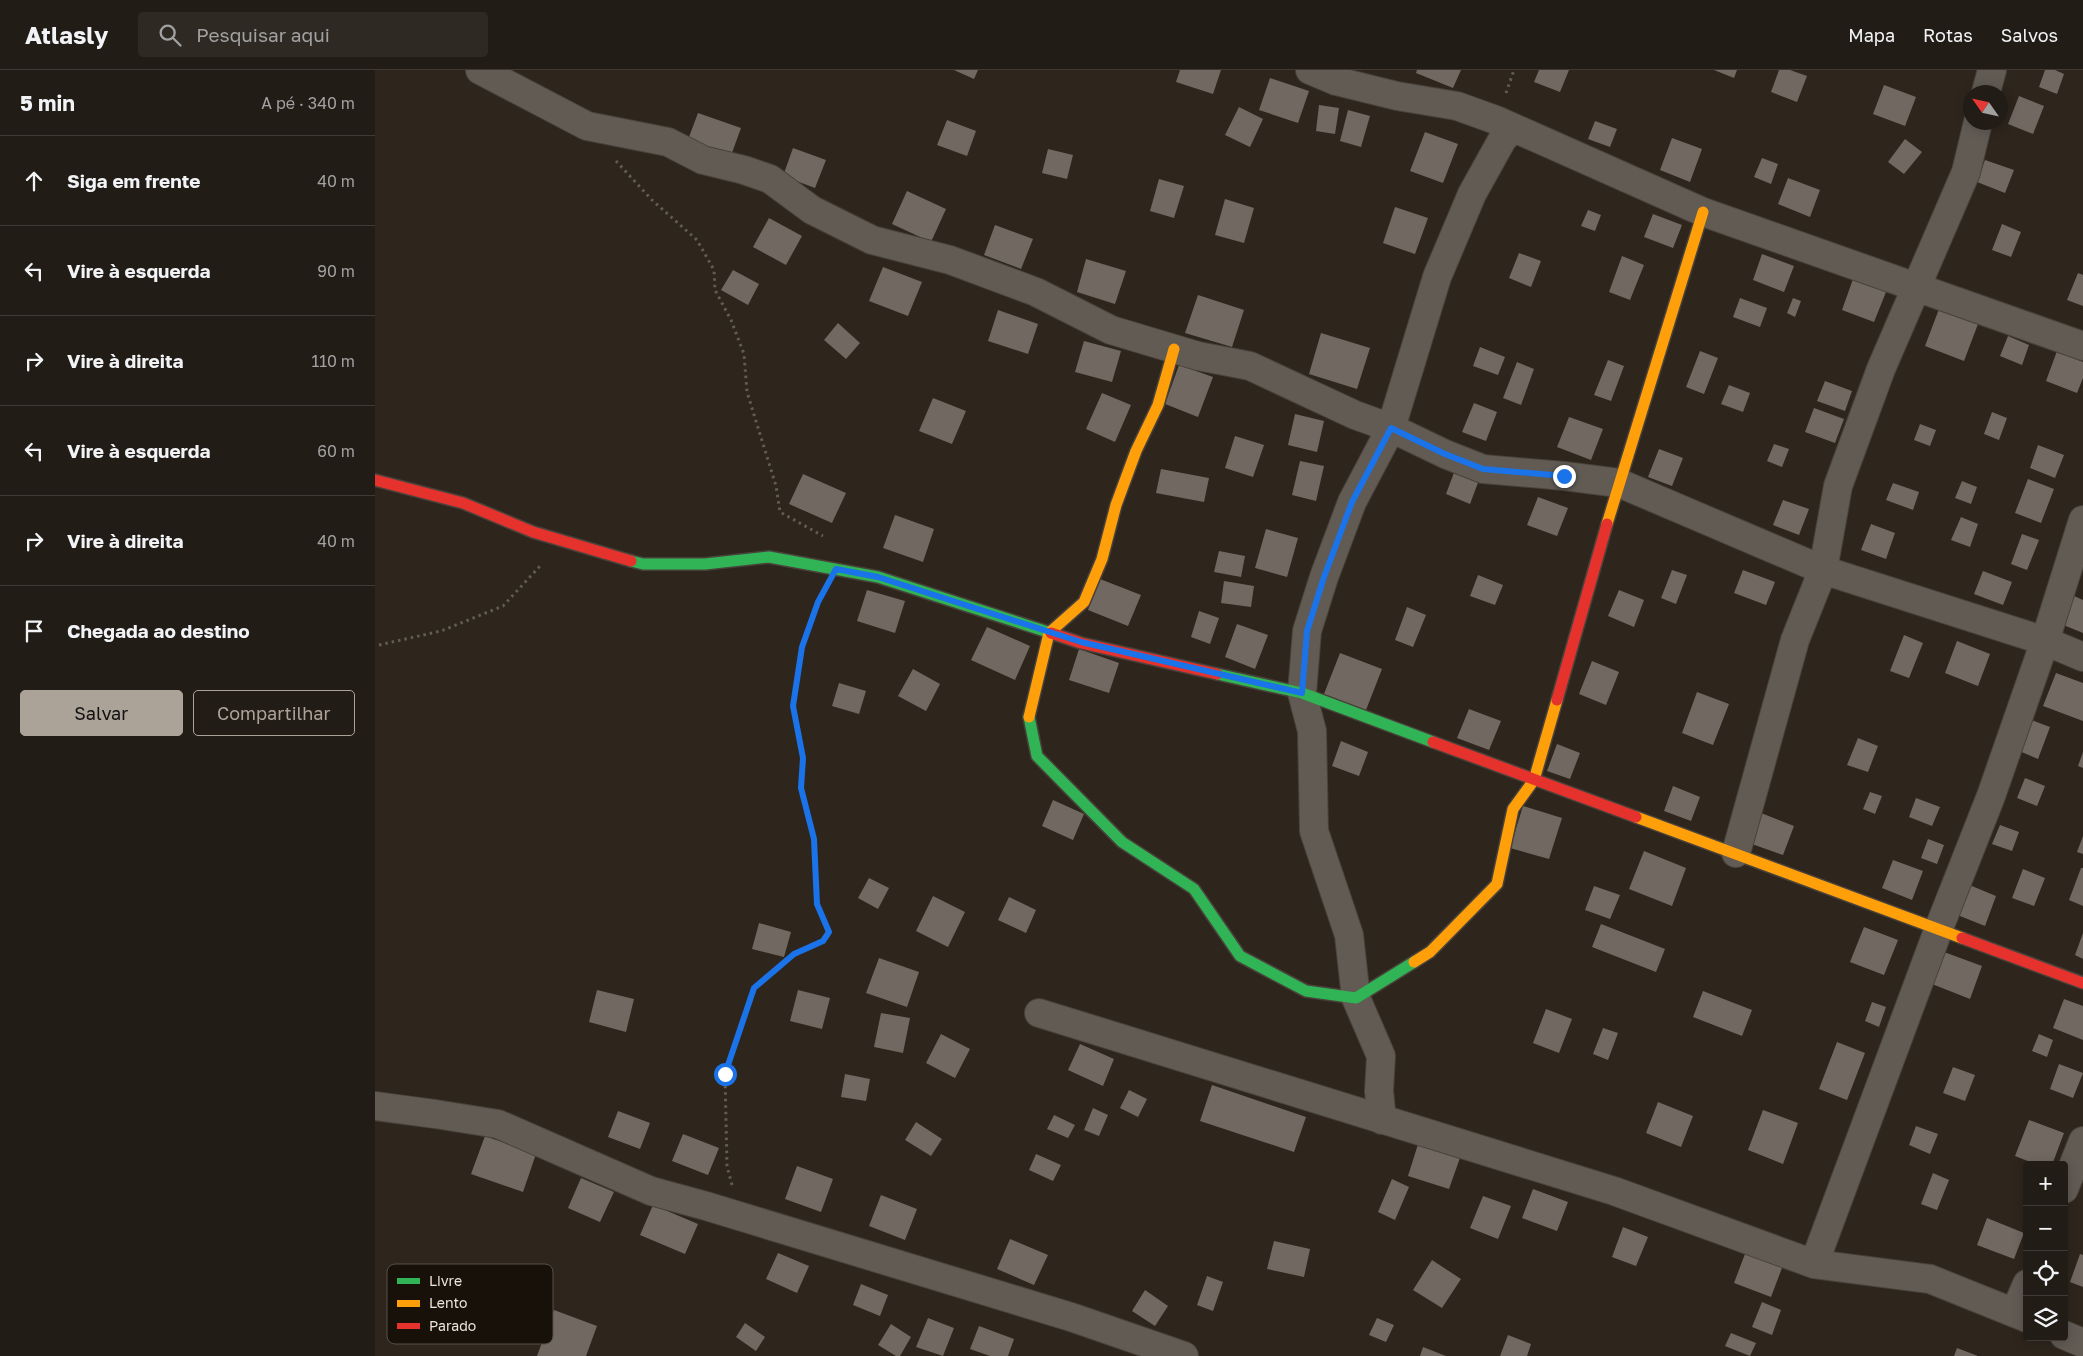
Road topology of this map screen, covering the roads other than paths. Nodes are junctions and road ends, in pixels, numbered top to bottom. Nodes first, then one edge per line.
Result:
1 (480, 70) edge
2 (1310, 70) edge
3 (1992, 70) edge
4 (1988, 85) edge
5 (1512, 128) junction
6 (1976, 130) edge
7 (1703, 212) junction
8 (1917, 288) junction
9 (2083, 346) edge
10 (1174, 349) junction
11 (1391, 428) junction
12 (375, 480) edge
13 (1619, 483) junction
14 (2083, 520) edge
15 (1823, 570) junction
16 (1049, 633) junction
17 (2045, 641) junction
18 (2083, 657) edge
19 (1302, 693) junction
20 (1534, 780) junction
21 (1736, 853) junction
22 (1939, 928) junction
23 (2083, 983) edge
24 (1356, 998) junction
25 (1039, 1013) dead end
26 (375, 1106) edge
27 (1382, 1120) junction
28 (2083, 1141) edge
29 (2068, 1178) edge
30 (1814, 1264) junction
31 (2025, 1296) edge
32 (2021, 1315) edge
33 (2068, 1337) edge
34 (2083, 1343) edge
35 (1184, 1356) edge

1 - 10 street
2 - 5 street
3 - 4 street
5 - 7 street
5 - 11 street
6 - 8 street
7 - 8 street
7 - 13 street
8 - 9 street
8 - 15 street
10 - 11 street
10 - 16 street
11 - 13 street
11 - 19 street
12 - 16 street
13 - 15 street
13 - 20 street
14 - 17 street
15 - 17 street
15 - 21 street
16 - 19 street
16 - 24 street
17 - 18 street
17 - 22 street
19 - 20 street
19 - 24 street
20 - 21 street
20 - 24 street
21 - 22 street
22 - 23 street
22 - 30 street
24 - 27 street
25 - 27 street
26 - 35 street
27 - 30 street
28 - 29 street
30 - 32 street
31 - 32 street
33 - 34 street

